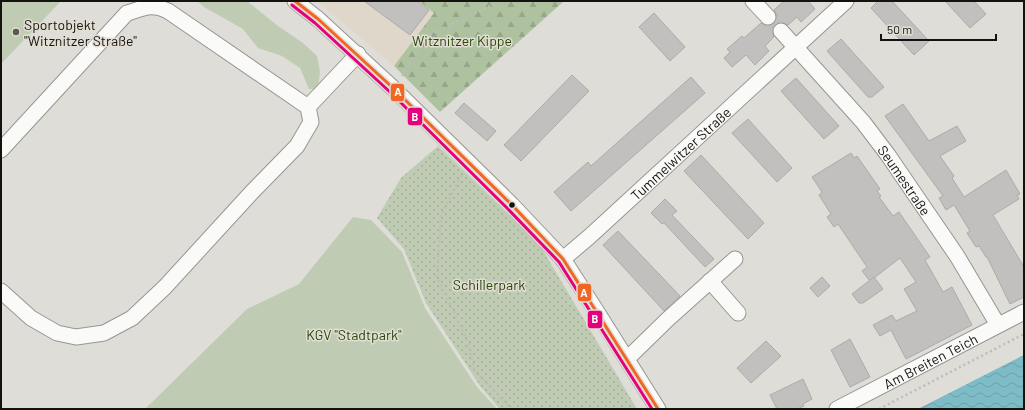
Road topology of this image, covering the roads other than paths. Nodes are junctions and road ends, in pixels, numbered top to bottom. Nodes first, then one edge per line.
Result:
1 (295, 1) edge
2 (753, 1) edge
3 (846, 1) edge
4 (768, 17) tunnel mouth
5 (781, 31) tunnel mouth
6 (797, 47) junction
7 (358, 54) junction
8 (308, 107) junction
9 (1, 150) edge
10 (563, 259) junction
11 (735, 259) dead end
12 (710, 280) junction
13 (1, 291) edge
14 (738, 312) dead end
15 (1024, 312) edge
16 (998, 326) junction
17 (627, 359) junction
18 (658, 409) edge
19 (837, 409) edge

1 - 7 street
2 - 4 street
3 - 6 street, Tummelwitzer Straße
5 - 6 street
6 - 10 street, Tummelwitzer Straße
6 - 16 street, Seumestraße
7 - 8 street
7 - 10 street
8 - 9 street
8 - 13 street
10 - 17 street
11 - 12 street
12 - 14 street
12 - 17 street
15 - 16 street, Am Breiten Teich
16 - 19 street, Am Breiten Teich
17 - 18 street

